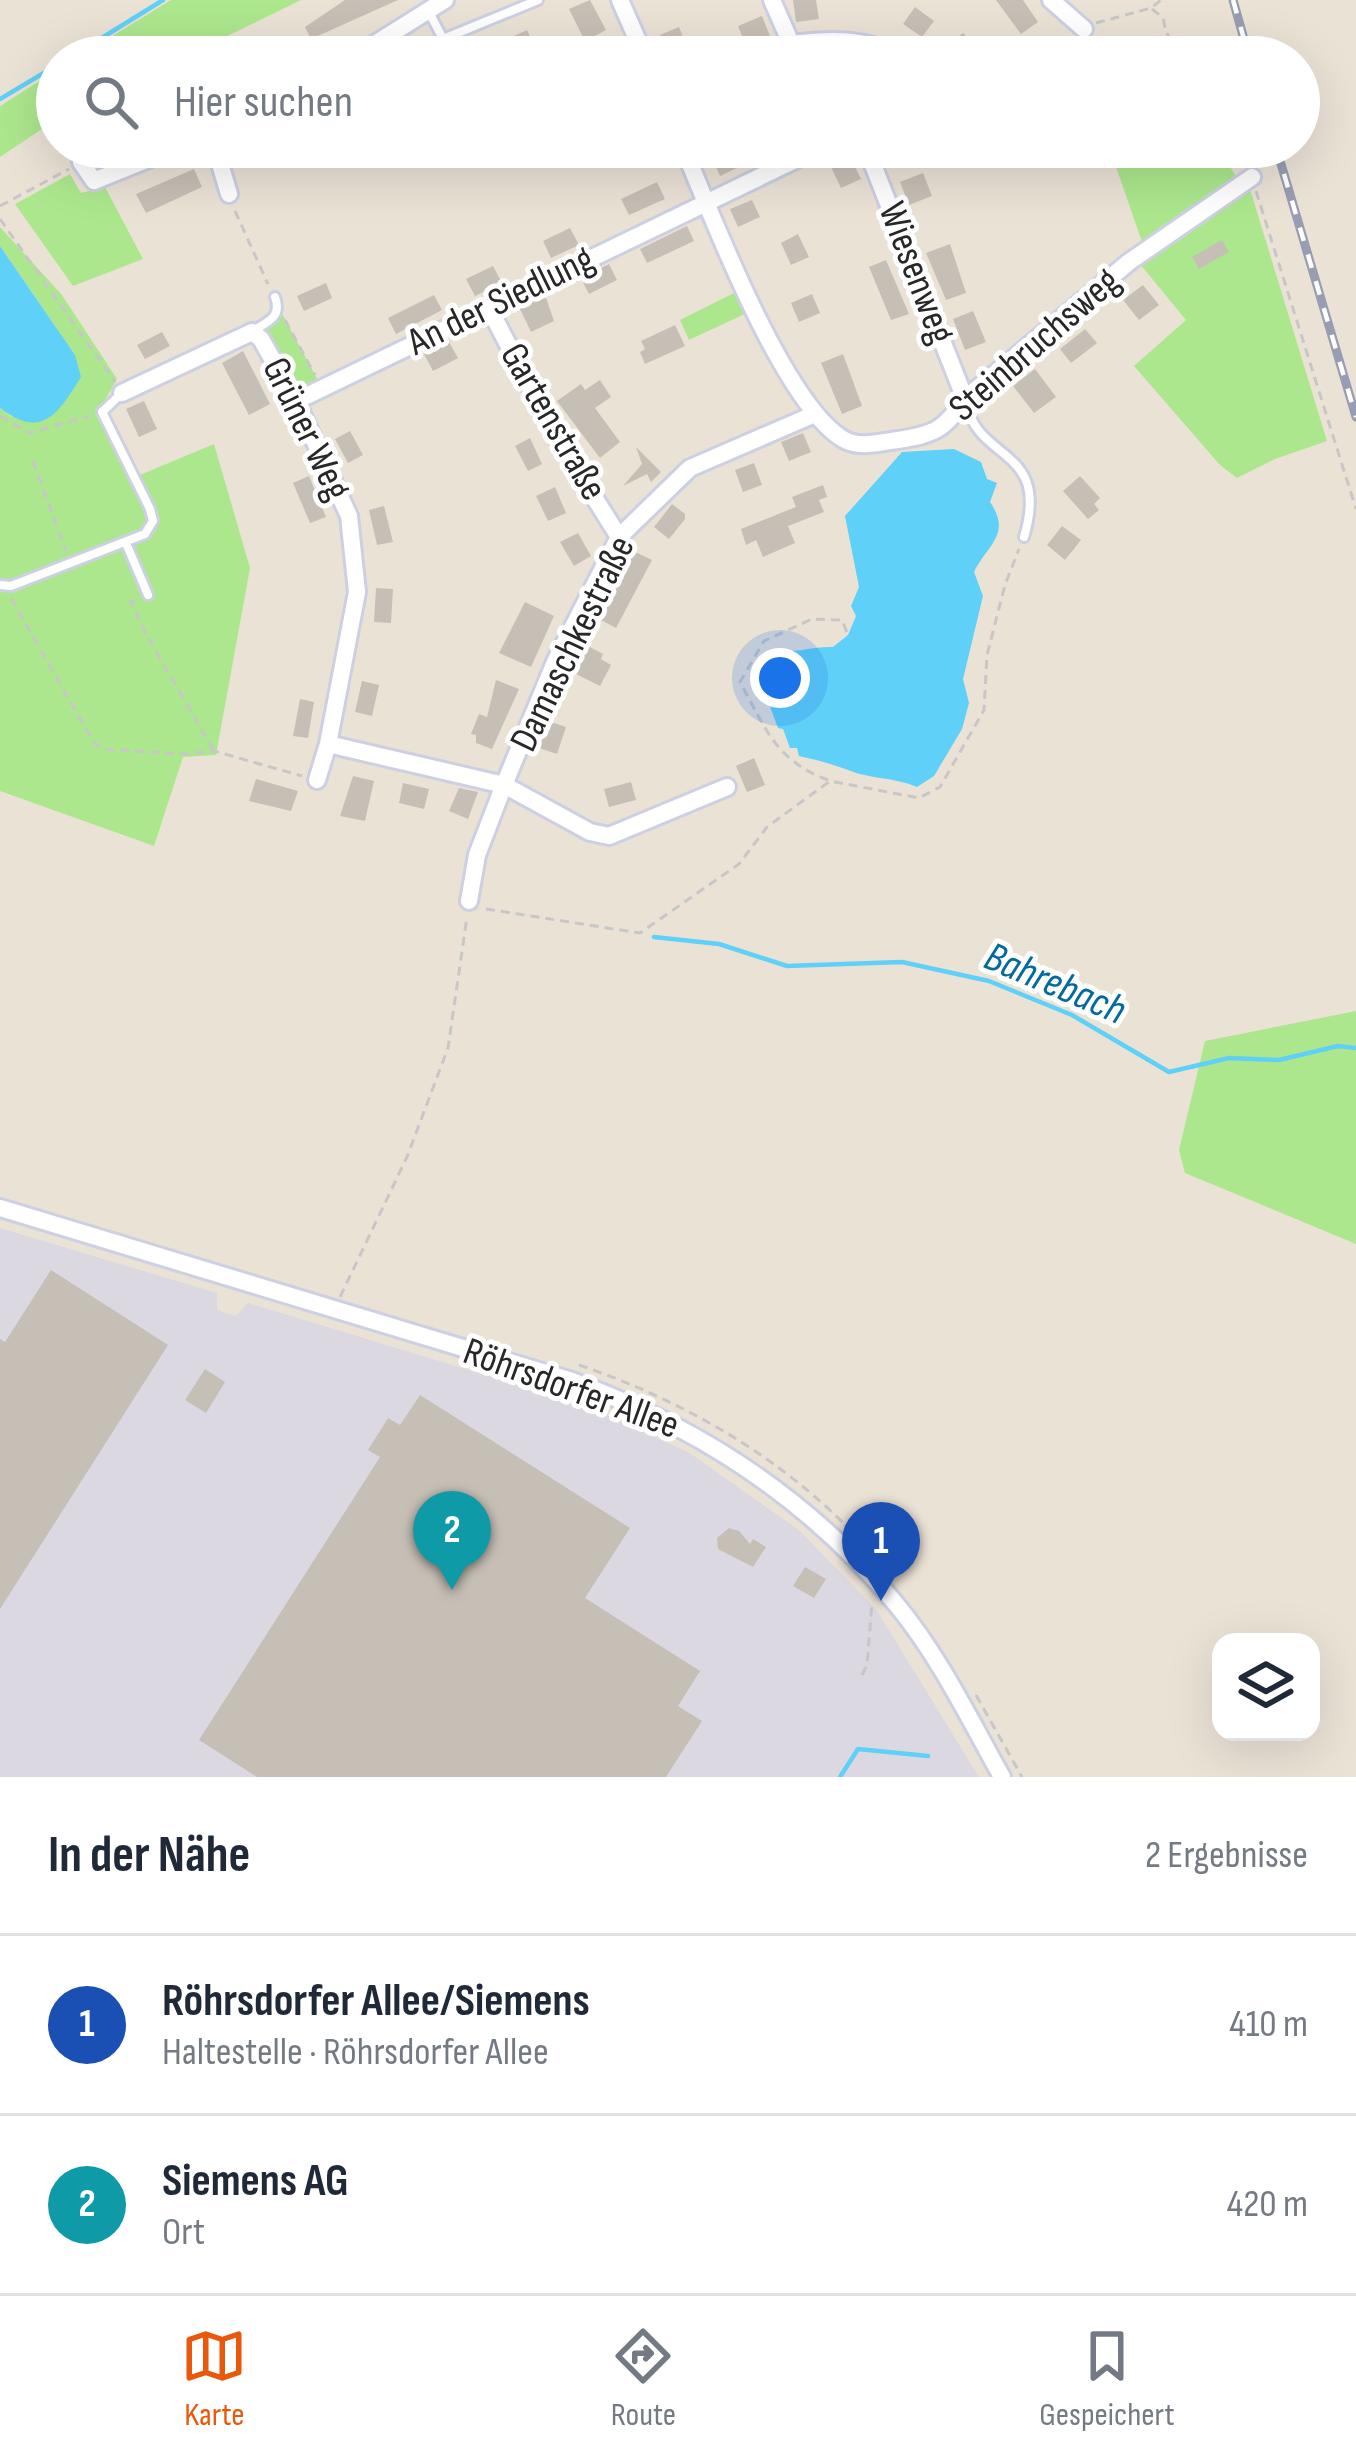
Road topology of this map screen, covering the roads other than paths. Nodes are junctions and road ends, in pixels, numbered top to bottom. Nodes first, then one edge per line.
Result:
1 (445, 0) edge
2 (538, 0) edge
3 (620, 0) edge
4 (772, 0) edge
5 (1051, 0) edge
6 (428, 11) junction
7 (1084, 29) dead end
8 (388, 36) edge
9 (441, 36) edge
10 (450, 36) edge
11 (636, 36) edge
12 (788, 36) edge
13 (85, 168) edge
14 (128, 168) edge
15 (221, 168) edge
16 (692, 168) edge
17 (777, 168) edge
18 (874, 168) edge
19 (1252, 177) road end
20 (230, 194) road end
21 (706, 201) junction
22 (274, 297) road end
23 (488, 306) junction
24 (252, 332) junction
25 (122, 393) joint
26 (965, 399) junction
27 (296, 401) junction
28 (814, 414) junction
29 (619, 537) junction
30 (1024, 537) road end
31 (126, 543) junction
32 (2, 585) edge
33 (148, 595) road end
34 (328, 745) junction
35 (317, 780) road end
36 (504, 785) junction
37 (727, 787) dead end
38 (469, 904) road end
39 (0, 1208) edge
40 (1002, 1777) edge

1 - 6 street
2 - 10 lane
3 - 11 street
4 - 12 street
5 - 7 street
6 - 8 street
6 - 9 lane
13 - 14 street
15 - 20 street
16 - 21 street, Steinbruchsweg
17 - 21 street, An der Siedlung
18 - 26 street, Wiesenweg
19 - 26 street, Steinbruchsweg
21 - 23 street, An der Siedlung
21 - 28 street, Steinbruchsweg
22 - 24 lane
23 - 27 street, An der Siedlung
23 - 29 street, Gartenstraße
24 - 25 street
24 - 27 street, Grüner Weg
25 - 31 lane
26 - 28 street, Steinbruchsweg
26 - 30 lane
27 - 34 street, Grüner Weg
28 - 29 street, Damaschkestraße
29 - 36 street, Damaschkestraße
31 - 32 lane
31 - 33 lane
34 - 35 street, Grüner Weg
34 - 36 street
36 - 37 street
36 - 38 street, Damaschkestraße
39 - 40 street, Röhrsdorfer Allee

